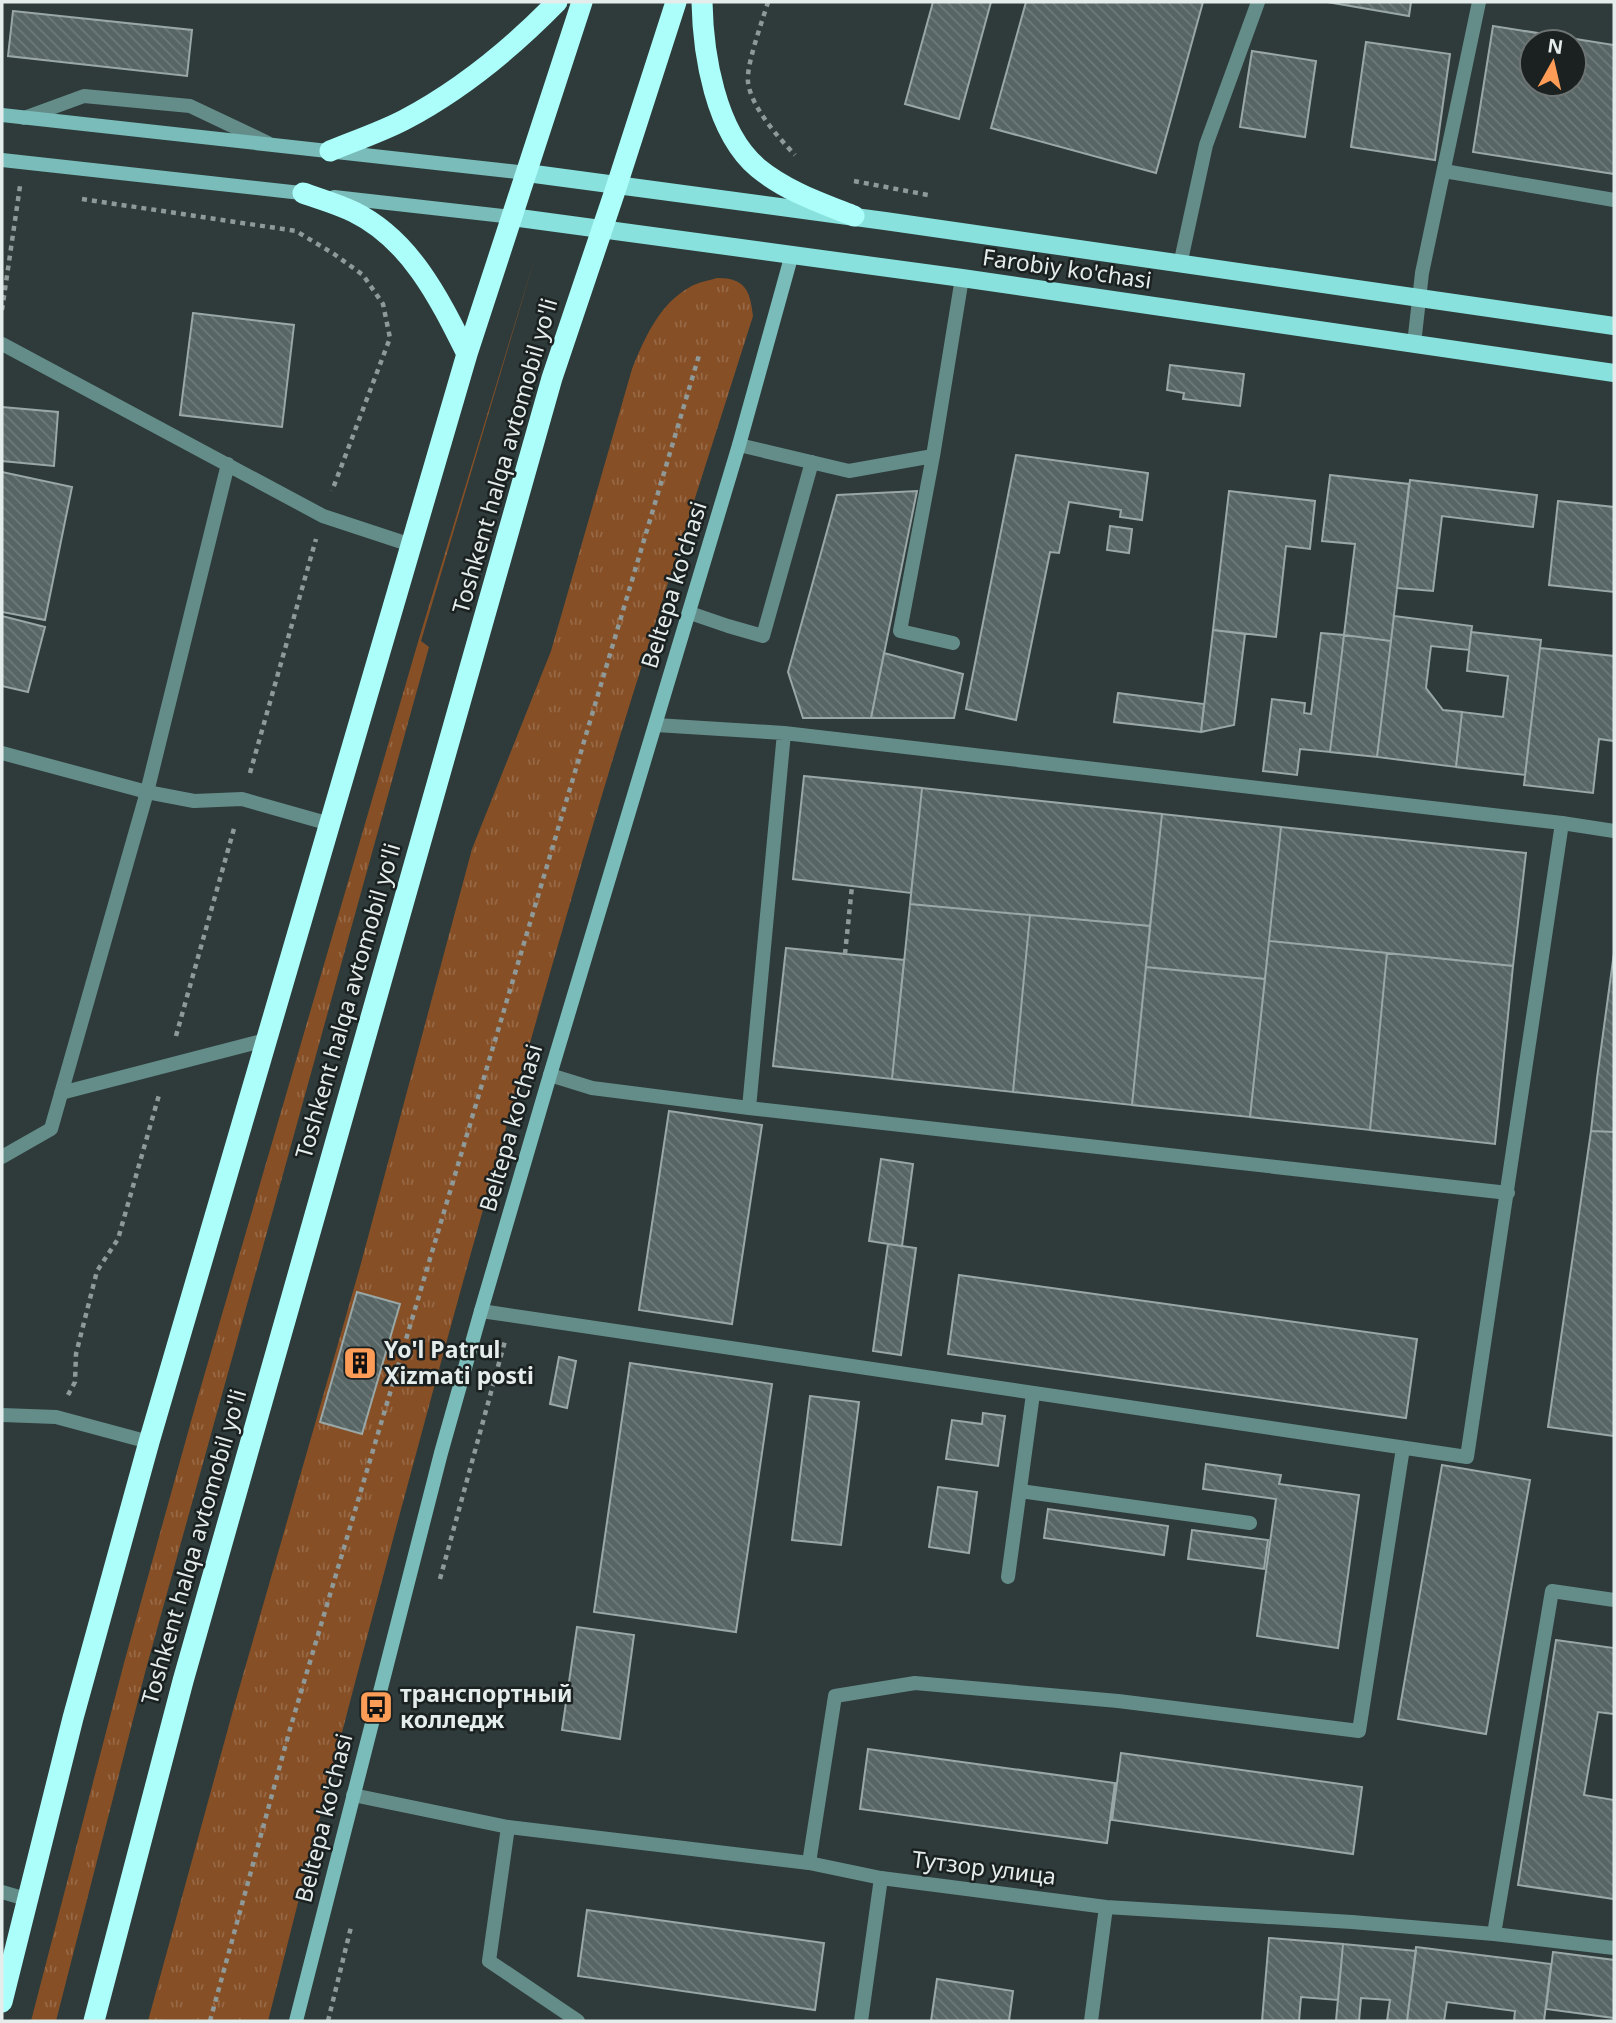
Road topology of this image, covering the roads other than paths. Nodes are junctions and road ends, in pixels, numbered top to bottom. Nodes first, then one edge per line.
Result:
1 (556, 2) edge
2 (582, 2) edge
3 (676, 2) edge
4 (702, 2) edge
5 (1258, 2) edge
6 (1479, 2) edge
7 (2, 115) edge
8 (24, 118) junction
9 (272, 145) junction
10 (330, 151) junction
11 (9, 160) edge
12 (1444, 171) junction
13 (527, 173) junction
14 (617, 185) junction
15 (303, 193) junction
16 (1614, 200) edge
17 (854, 216) junction
18 (512, 218) junction
19 (602, 231) junction
20 (792, 254) junction
21 (1180, 265) junction
22 (962, 278) junction
23 (1420, 298) junction
24 (1614, 326) edge
25 (2, 344) edge
26 (1414, 344) junction
27 (467, 354) junction
28 (1614, 373) edge
29 (739, 445) junction
30 (933, 456) junction
31 (812, 463) junction
32 (228, 464) junction
33 (411, 545) junction
34 (690, 613) junction
35 (953, 643) dead end
36 (656, 725) junction
37 (784, 733) junction
38 (2, 753) edge
39 (147, 792) junction
40 (1562, 823) junction
41 (330, 824) junction
42 (1614, 831) edge
43 (266, 1040) junction
44 (550, 1075) junction
45 (61, 1093) junction
46 (749, 1108) junction
47 (2, 1157) edge
48 (1508, 1193) junction
49 (481, 1311) junction
50 (1033, 1394) junction
51 (2, 1415) edge
52 (149, 1442) junction
53 (1403, 1448) junction
54 (1020, 1491) junction
55 (1250, 1523) dead end
56 (1008, 1577) dead end
57 (1614, 1600) edge
58 (353, 1795) junction
59 (508, 1828) junction
60 (809, 1863) junction
61 (881, 1878) junction
62 (2, 1892) edge
63 (26, 1899) junction
64 (1106, 1907) junction
65 (1494, 1934) junction
66 (1614, 1948) edge
67 (2, 2002) edge
68 (94, 2021) edge
69 (296, 2021) edge
70 (578, 2021) edge
71 (861, 2021) edge
72 (1091, 2021) edge

1 - 10 highway
2 - 13 highway
3 - 14 highway, Toshkent halqa avtomobil yo'li
4 - 17 highway
5 - 21 street
6 - 12 street
7 - 8 street
8 - 9 street
8 - 9 street
9 - 10 street
10 - 13 street
11 - 15 street
12 - 16 street
12 - 23 street
13 - 14 main road, Farobiy ko'chasi
13 - 18 highway
14 - 17 main road, Farobiy ko'chasi
14 - 19 highway, Toshkent halqa avtomobil yo'li
15 - 18 street
15 - 27 highway
17 - 21 main road, Farobiy ko'chasi
18 - 19 main road, Farobiy ko'chasi
18 - 27 highway
19 - 20 main road, Farobiy ko'chasi
19 - 68 highway, Toshkent halqa avtomobil yo'li
20 - 22 main road, Farobiy ko'chasi
20 - 29 street, Beltepa ko'chasi
21 - 23 main road, Farobiy ko'chasi
22 - 26 main road, Farobiy ko'chasi
22 - 30 street
23 - 24 main road, Farobiy ko'chasi
23 - 26 street
25 - 32 street
26 - 28 main road, Farobiy ko'chasi
27 - 33 highway
29 - 31 street
29 - 34 street, Beltepa ko'chasi
30 - 31 street
30 - 35 street
31 - 34 street
32 - 33 street
32 - 39 street
33 - 41 highway
34 - 36 street, Beltepa ko'chasi
36 - 37 street
36 - 44 street, Beltepa ko'chasi
37 - 40 street
37 - 46 street
38 - 39 street
39 - 41 street
39 - 45 street
40 - 42 street
40 - 48 street
41 - 43 highway
43 - 45 street
43 - 52 highway
44 - 46 street
44 - 49 street, Beltepa ko'chasi
45 - 47 street
46 - 48 street
48 - 53 street
49 - 50 street
49 - 58 street, Beltepa ko'chasi
50 - 53 street
50 - 54 street
51 - 52 street
52 - 63 highway
53 - 60 street
54 - 55 street
54 - 56 street
57 - 65 street
58 - 59 street, Тутзор улица
58 - 69 street, Beltepa ko'chasi
59 - 60 street, Тутзор улица
59 - 70 street
60 - 61 street, Тутзор улица
61 - 64 street, Тутзор улица
61 - 71 street
62 - 63 street
63 - 67 highway
64 - 65 street, Тутзор улица
64 - 72 street
65 - 66 street, Тутзор улица

